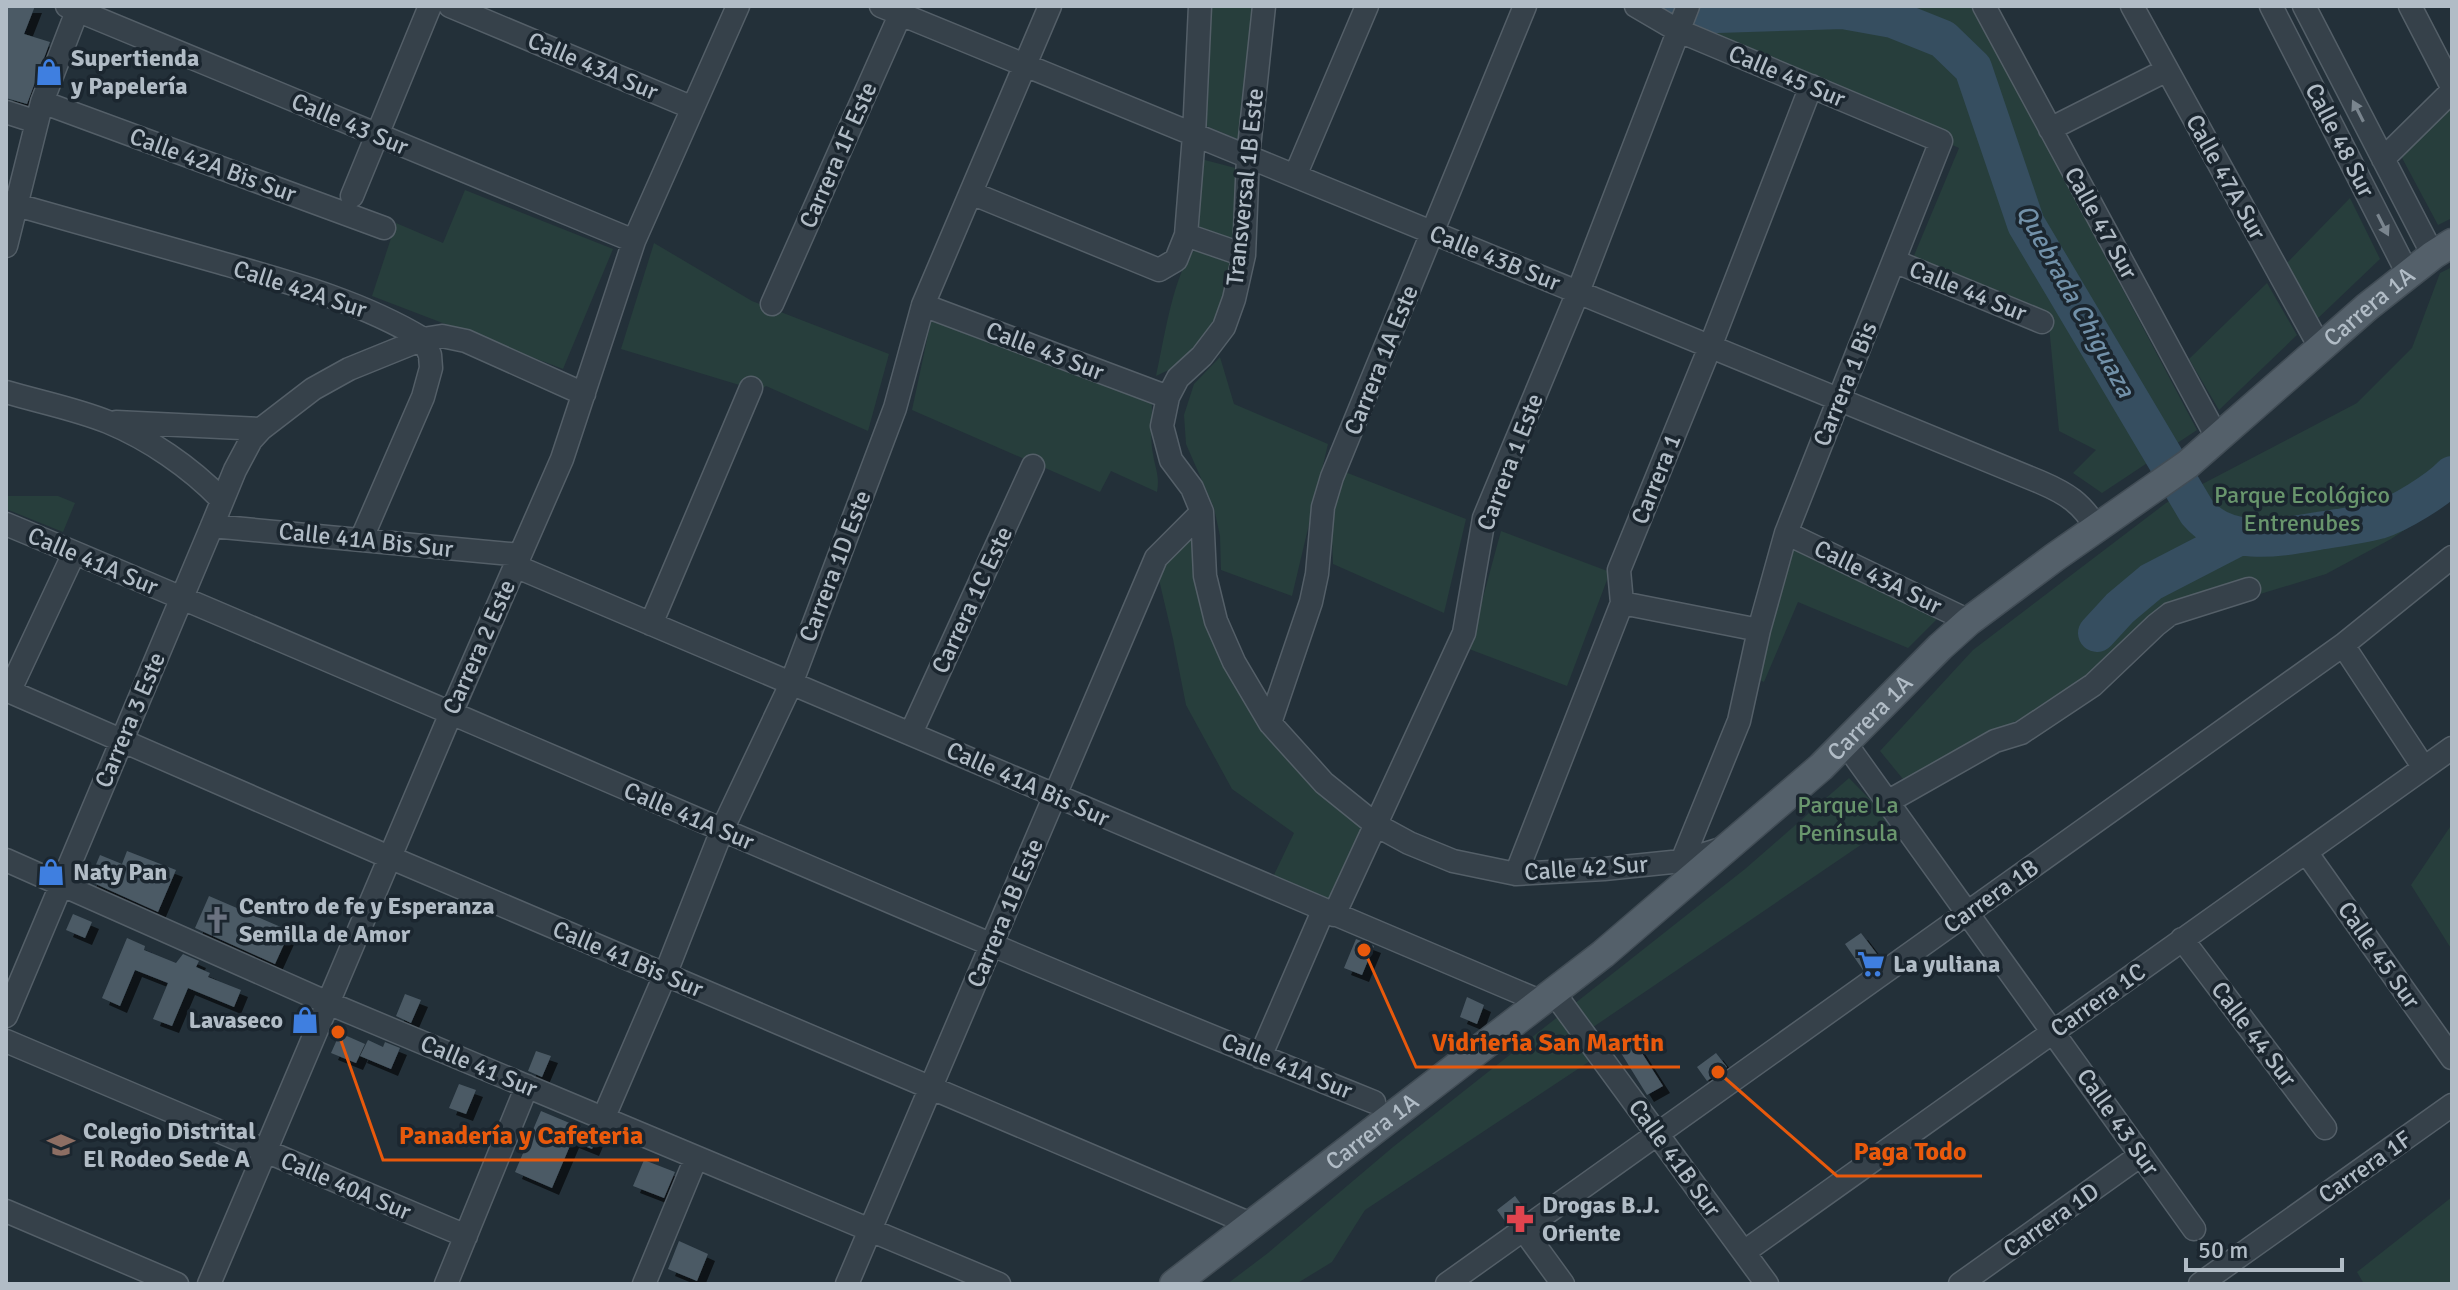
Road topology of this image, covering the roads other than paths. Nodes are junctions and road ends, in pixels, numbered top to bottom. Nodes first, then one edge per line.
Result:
1 (430, 6) edge
2 (450, 6) edge
3 (738, 6) edge
4 (1050, 6) edge
5 (1200, 6) edge
6 (1264, 6) edge
7 (1367, 6) edge
8 (1525, 6) edge
9 (1636, 6) edge
10 (1984, 6) edge
11 (2132, 6) edge
12 (2271, 6) edge
13 (2304, 6) edge
14 (2410, 6) edge
15 (74, 7) edge
16 (895, 9) edge
17 (1683, 18) edge
18 (1025, 65) junction
19 (2167, 70) junction
20 (1811, 86) junction
21 (2452, 89) edge
22 (693, 108) junction
23 (6, 112) edge
24 (40, 112) junction
25 (2050, 129) junction
26 (377, 135) junction
27 (1194, 135) junction
28 (1941, 141) joint
29 (1248, 157) junction
30 (2383, 159) junction
31 (1295, 176) junction
32 (971, 193) junction
33 (352, 196) dead end
34 (12, 203) edge
35 (384, 228) dead end
36 (1431, 232) junction
37 (1186, 235) junction
38 (634, 241) junction
39 (6, 246) edge
40 (2442, 249) edge
41 (1244, 255) junction
42 (1894, 261) junction
43 (2408, 274) junction
44 (1578, 292) junction
45 (772, 304) dead end
46 (923, 305) junction
47 (2042, 322) dead end
48 (423, 339) junction
49 (1710, 347) junction
50 (2321, 349) junction
51 (751, 388) dead end
52 (6, 392) edge
53 (584, 394) junction
54 (1168, 397) junction
55 (1839, 400) junction
56 (107, 422) junction
57 (261, 429) junction
58 (2218, 439) junction
59 (1033, 466) dead end
60 (221, 499) junction
61 (1202, 512) junction
62 (6, 524) edge
63 (212, 526) junction
64 (2097, 528) junction
65 (1786, 533) junction
66 (361, 540) junction
67 (74, 553) junction
68 (2452, 557) edge
69 (517, 561) junction
70 (2249, 589) dead end
71 (181, 599) junction
72 (1622, 603) junction
73 (1969, 621) junction
74 (651, 624) junction
75 (1759, 630) junction
76 (2343, 645) junction
77 (791, 684) junction
78 (8, 691) edge
79 (451, 713) junction
80 (1270, 723) junction
81 (911, 733) junction
82 (122, 740) junction
83 (1846, 744) junction
84 (2452, 748) edge
85 (2424, 768) junction
86 (1055, 797) junction
87 (1889, 801) junction
88 (1376, 825) junction
89 (722, 830) junction
90 (1729, 847) junction
91 (2306, 852) junction
92 (389, 857) junction
93 (6, 860) edge
94 (1682, 861) junction
95 (1516, 874) junction
96 (60, 886) junction
97 (1968, 912) junction
98 (1328, 913) junction
99 (2182, 939) junction
100 (993, 943) junction
101 (665, 975) junction
102 (1548, 997) junction
103 (328, 1003) junction
104 (6, 1016) edge
105 (2053, 1032) junction
106 (6, 1041) edge
107 (1260, 1057) junction
108 (2452, 1058) edge
109 (527, 1086) junction
110 (931, 1088) junction
111 (1374, 1102) dead end
112 (2452, 1105) edge
113 (603, 1119) junction
114 (2325, 1128) dead end
115 (1657, 1134) junction
116 (265, 1151) junction
117 (2141, 1155) junction
118 (696, 1158) junction
119 (6, 1211) edge
120 (1251, 1224) junction
121 (1523, 1229) junction
122 (2194, 1229) dead end
123 (870, 1231) junction
124 (466, 1236) junction
125 (1744, 1252) junction
126 (177, 1284) edge
127 (209, 1284) edge
128 (446, 1284) edge
129 (644, 1284) edge
130 (847, 1284) edge
131 (999, 1284) edge
132 (1174, 1284) edge
133 (1447, 1284) edge
134 (1563, 1284) edge
135 (1767, 1284) edge
136 (1960, 1284) edge
137 (2200, 1284) edge

1 - 26 street
2 - 22 street, Calle 43A Sur
3 - 22 street, Carrera 2 Este
4 - 18 street, Carrera 1D Este
5 - 27 street
6 - 29 street, Transversal 1B Este
7 - 31 street
8 - 36 street, Carrera 1A Este
9 - 17 street, Calle 45 Sur
10 - 25 street, Calle 47 Sur
11 - 19 street, Calle 47A Sur
12 -> 43 street, Calle 48 Sur
30 -> 13 street, Calle 48 Sur
14 - 21 street
15 - 24 street
15 - 26 street, Calle 43 Sur
16 - 18 street, Calle 43B Sur
16 - 45 street, Carrera 1F Este
17 - 20 street, Calle 45 Sur
17 - 44 street, Carrera 1 Este
18 - 27 street, Calle 43B Sur
18 - 32 street, Carrera 1D Este
19 - 25 street
19 - 50 street, Calle 47A Sur
20 - 28 street, Calle 45 Sur
20 - 49 street, Carrera 1
21 - 30 street
22 - 38 street, Carrera 2 Este
23 - 24 street, Calle 42A Bis Sur
24 - 34 street
24 - 35 street, Calle 42A Bis Sur
25 - 58 street, Calle 47 Sur
26 - 33 street
26 - 38 street, Calle 43 Sur
27 - 29 street, Calle 43B Sur
27 - 37 street
28 - 42 street, Carrera 1 Bis
29 - 31 street, Calle 43B Sur
29 - 41 street, Transversal 1B Este
30 - 40 street, Calle 48 Sur
31 - 36 street, Calle 43B Sur
32 - 37 street
32 - 46 street, Carrera 1D Este
34 - 39 street
34 - 48 street, Calle 42A Sur
36 - 44 street, Calle 43B Sur
36 - 80 street, Carrera 1A Este
37 - 41 street
38 - 53 street, Carrera 2 Este
40 - 43 main road, Carrera 1A
41 - 54 street, Transversal 1B Este
42 - 47 street, Calle 44 Sur
42 - 55 street, Carrera 1 Bis
43 - 50 main road, Carrera 1A
44 - 49 street, Calle 43B Sur
44 - 88 street, Carrera 1 Este
46 - 54 street, Calle 43 Sur
46 - 77 street, Carrera 1D Este
48 - 53 street, Calle 42A Sur
48 - 57 street, Carrera 3 Este
48 - 66 street
49 - 55 street, Calle 43B Sur
49 - 72 street, Carrera 1
50 - 58 main road, Carrera 1A
51 - 74 street
52 - 56 street
53 - 69 street, Carrera 2 Este
54 - 61 street
55 - 64 street, Calle 43B Sur
55 - 65 street, Carrera 1 Bis
56 - 57 street
56 - 60 street
57 - 60 street, Carrera 3 Este
58 - 64 main road, Carrera 1A
59 - 81 street, Carrera 1C Este
60 - 63 street, Carrera 3 Este
61 - 80 street, Calle 42 Sur
61 - 86 street, Carrera 1B Este
62 - 67 street, Calle 41A Sur
63 - 66 street, Calle 41A Bis Sur
63 - 71 street, Carrera 3 Este
64 - 73 main road, Carrera 1A
65 - 73 street, Calle 43A Sur
65 - 75 street, Carrera 1 Bis
66 - 69 street, Calle 41A Bis Sur
67 - 71 street, Calle 41A Sur
67 - 78 street
68 - 76 street, Carrera 1B
69 - 74 street, Calle 41A Bis Sur
69 - 79 street, Carrera 2 Este
70 - 87 street
71 - 79 street, Calle 41A Sur
71 - 82 street, Carrera 3 Este
72 - 75 street
72 - 95 street, Carrera 1
73 - 83 main road, Carrera 1A
74 - 77 street, Calle 41A Bis Sur
75 - 94 street
76 - 85 street
76 - 97 street, Carrera 1B
77 - 81 street, Calle 41A Bis Sur
77 - 89 street, Carrera 1D Este
78 - 82 street, Calle 41 Bis Sur
79 - 89 street, Calle 41A Sur
79 - 92 street, Carrera 2 Este
80 - 88 street, Calle 42 Sur
81 - 86 street, Calle 41A Bis Sur
82 - 92 street, Calle 41 Bis Sur
82 - 96 street, Carrera 3 Este
83 - 87 street, Calle 43 Sur
83 - 90 main road, Carrera 1A
84 - 85 street, Carrera 1C
85 - 91 street, Carrera 1C
86 - 98 street, Calle 41A Bis Sur
86 - 100 street, Carrera 1B Este
87 - 97 street, Calle 43 Sur
88 - 95 street, Calle 42 Sur
88 - 98 street, Carrera 1 Este
89 - 100 street, Calle 41A Sur
89 - 101 street, Carrera 1D Este
90 - 94 street, Calle 42 Sur
90 - 102 main road, Carrera 1A
91 - 99 street, Carrera 1C
91 - 108 street, Calle 45 Sur
92 - 101 street, Calle 41 Bis Sur
92 - 103 street, Carrera 2 Este
93 - 96 street, Calle 41 Sur
94 - 95 street, Calle 42 Sur
96 - 103 street, Calle 41 Sur
96 - 104 street, Carrera 3 Este
97 - 105 street, Calle 43 Sur
97 - 115 street, Carrera 1B
98 - 102 street, Calle 41A Bis Sur
98 - 107 street, Carrera 1 Este
99 - 105 street, Carrera 1C
99 - 114 street, Calle 44 Sur
100 - 107 street, Calle 41A Sur
100 - 110 street, Carrera 1B Este
101 - 110 street, Calle 41 Bis Sur
101 - 113 street, Carrera 1D Este
102 - 115 street, Calle 41B Sur
102 - 120 main road, Carrera 1A
103 - 109 street, Calle 41 Sur
103 - 116 street, Carrera 2 Este
105 - 117 street, Calle 43 Sur
105 - 125 street, Carrera 1C
106 - 116 street, Calle 40A Sur
107 - 111 street, Calle 41A Sur
109 - 113 street, Calle 41 Sur
109 - 124 street
110 - 120 street, Calle 41 Bis Sur
110 - 123 street, Carrera 1B Este
112 - 137 street, Carrera 1F
113 - 118 street, Calle 41 Sur
115 - 121 street, Carrera 1B
115 - 125 street, Calle 41B Sur
116 - 124 street, Calle 40A Sur
116 - 127 street, Carrera 2 Este
117 - 122 street, Calle 43 Sur
117 - 136 street, Carrera 1D
118 - 123 street, Calle 41 Sur
118 - 129 street
119 - 126 street
120 - 132 main road, Carrera 1A
121 - 133 street, Carrera 1B
121 - 134 street
123 - 130 street, Carrera 1B Este
123 - 131 street, Calle 41 Sur
124 - 128 street
125 - 135 street, Calle 41B Sur

